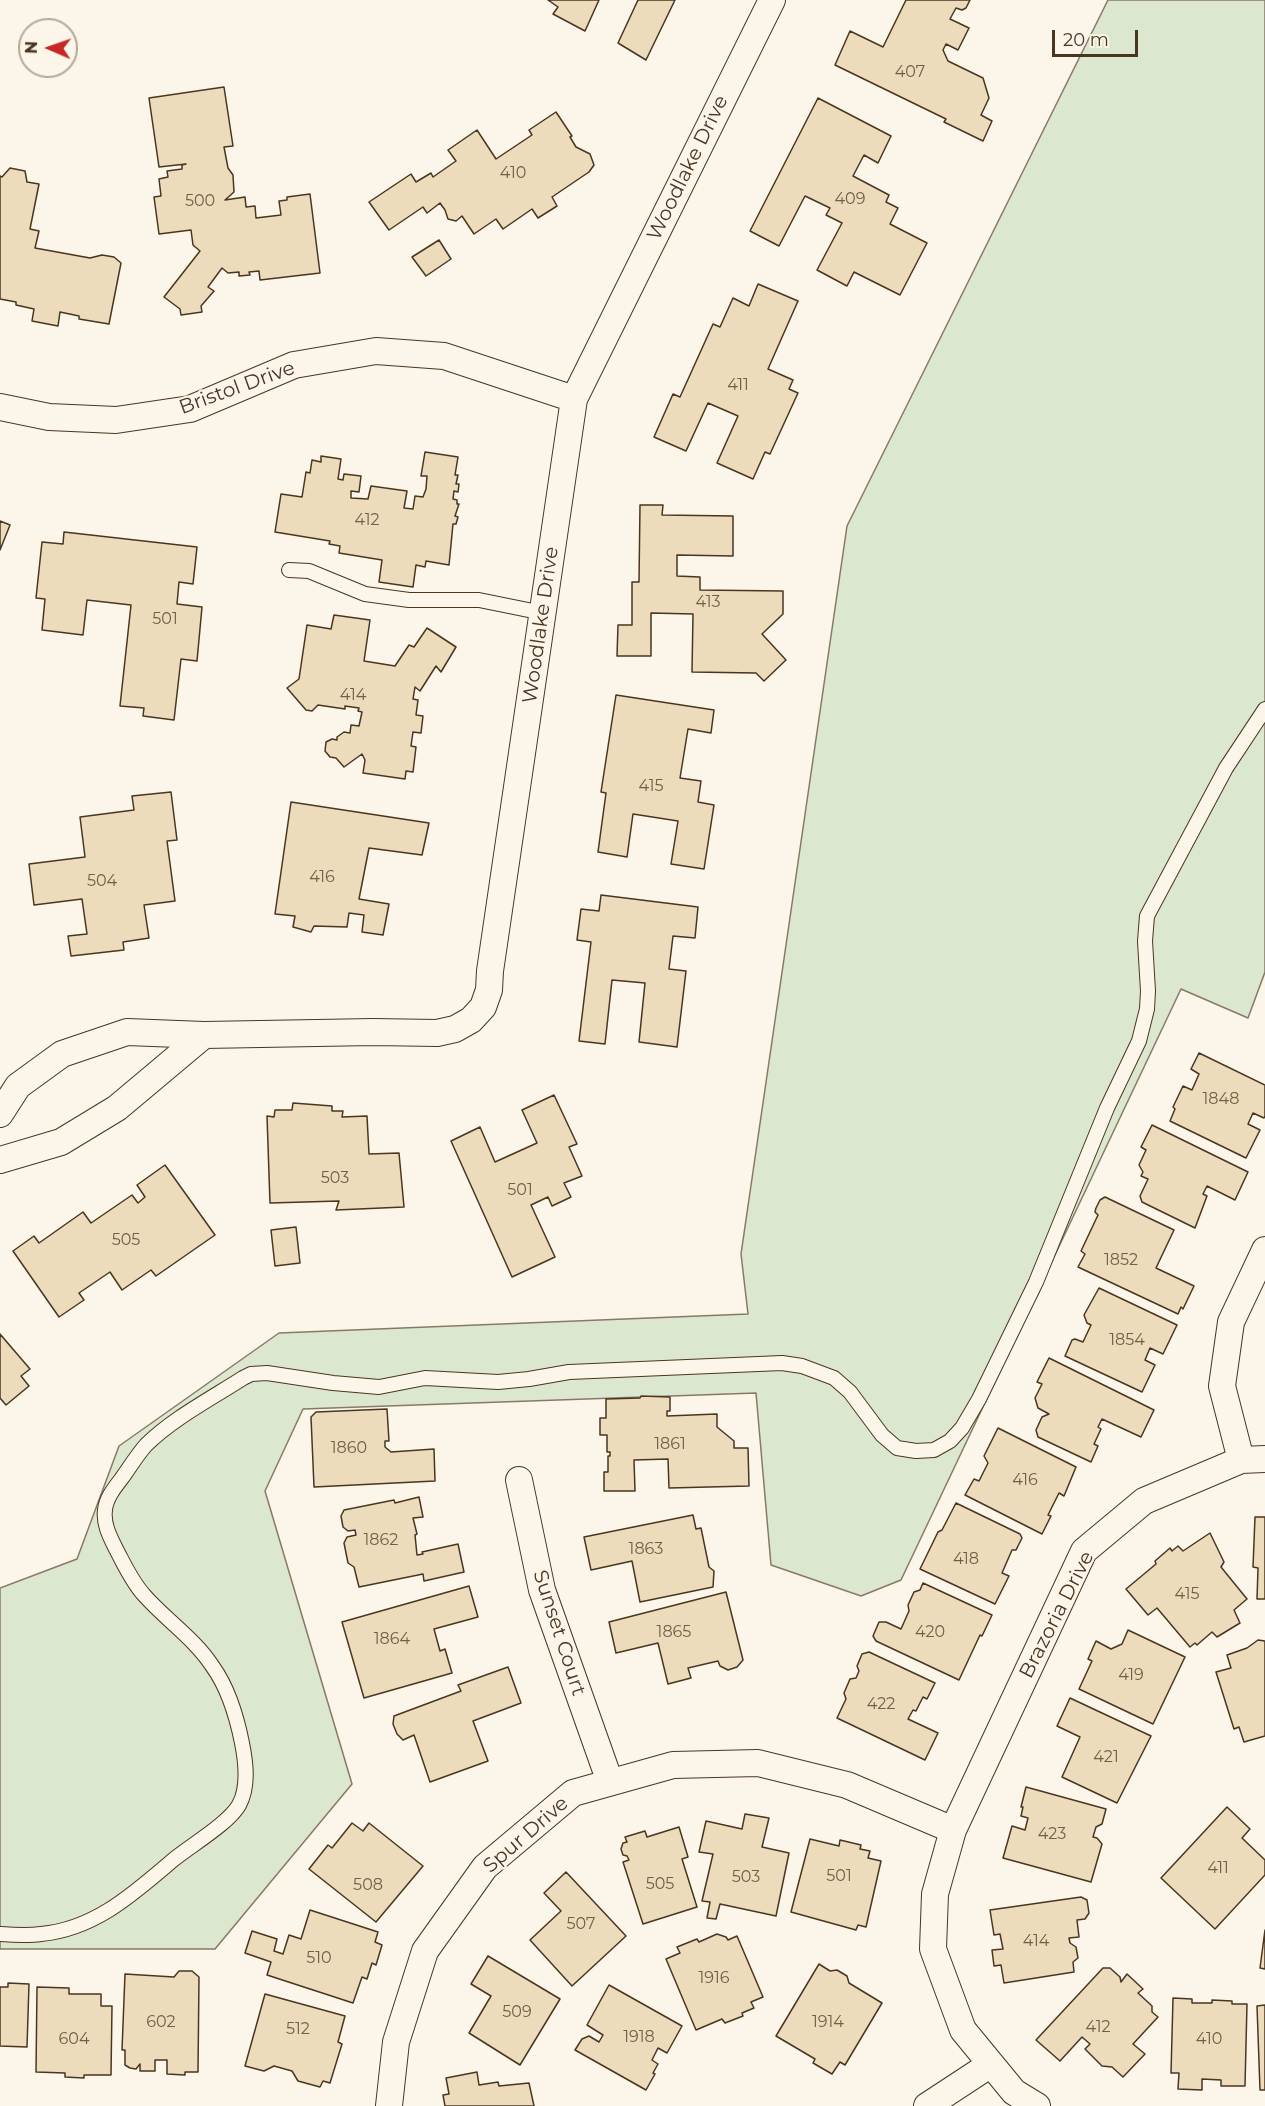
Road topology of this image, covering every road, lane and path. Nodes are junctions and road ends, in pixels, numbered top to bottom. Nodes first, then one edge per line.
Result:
1 (772, 0) edge
2 (574, 399) junction
3 (0, 407) edge
4 (289, 570) dead end
5 (543, 614) junction
6 (1265, 709) edge
7 (204, 1035) junction
8 (0, 1114) edge
9 (0, 1160) edge
10 (1265, 1250) edge
11 (1253, 1460) edge
12 (519, 1480) dead end
13 (610, 1782) junction
14 (953, 1830) junction
15 (0, 1934) edge
16 (991, 2064) junction
17 (389, 2106) edge
18 (927, 2106) edge
19 (1037, 2106) edge

1 - 2 street, Woodlake Drive
2 - 3 street, Bristol Drive
2 - 5 street, Woodlake Drive
4 - 5 lane
5 - 7 street, Woodlake Drive
6 - 15 lane
7 - 8 street, Woodlake Drive
7 - 9 street
10 - 11 street
11 - 14 street, Brazoria Drive
12 - 13 street, Sunset Court
13 - 14 street, Spur Drive
13 - 17 street, Spur Drive
14 - 16 street, Brazoria Drive
16 - 18 street
16 - 19 street, Brazoria Drive

